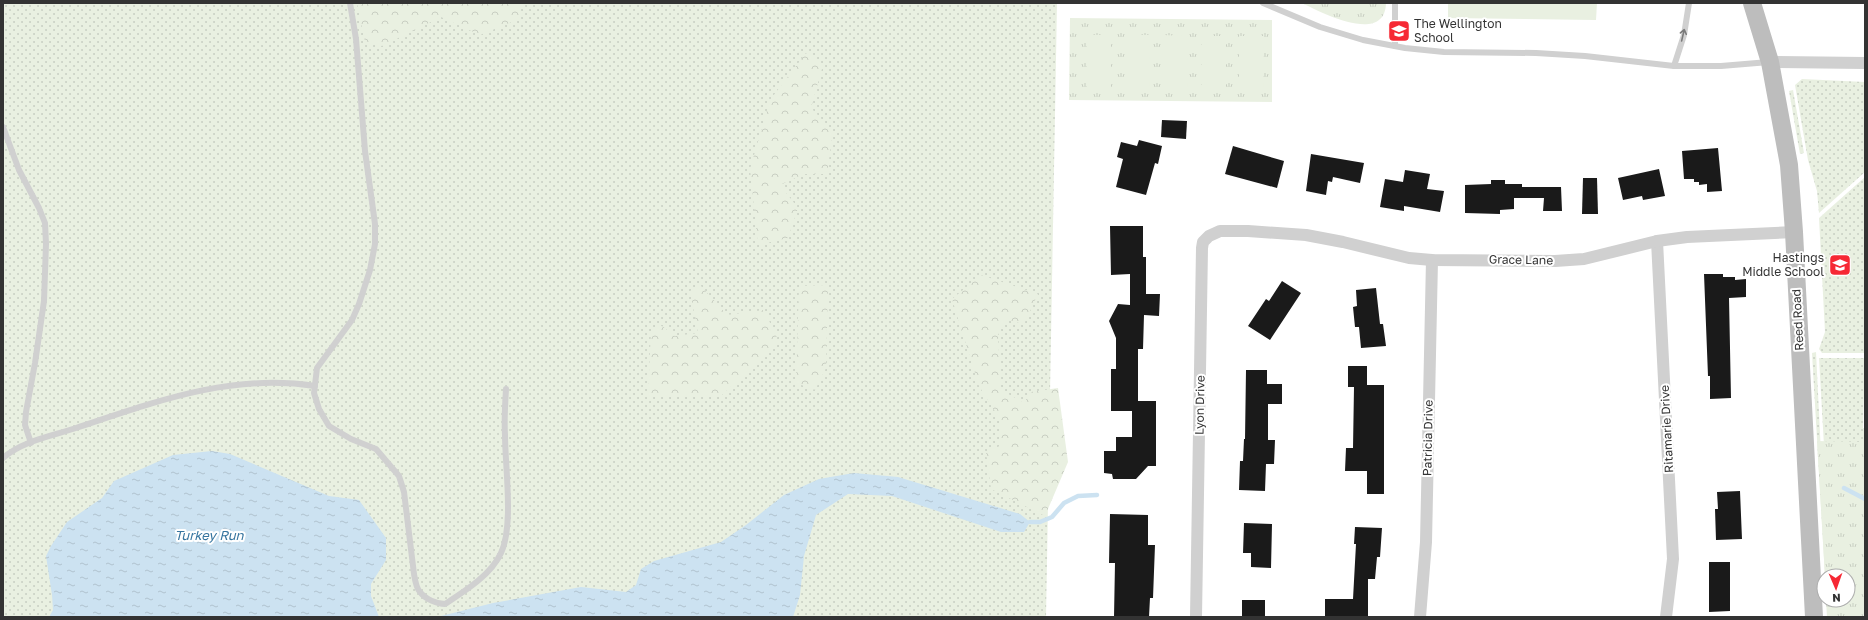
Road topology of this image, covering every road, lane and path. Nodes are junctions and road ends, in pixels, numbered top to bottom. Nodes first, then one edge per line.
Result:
1 (350, 3) edge
2 (1263, 3) edge
3 (1395, 3) edge
4 (1689, 3) edge
5 (1752, 3) edge
6 (1395, 46) junction
7 (1770, 62) junction
8 (1865, 63) edge
9 (1674, 66) junction
10 (3, 127) edge
11 (1248, 230) joint
12 (1794, 232) junction
13 (1656, 241) junction
14 (1432, 260) junction
15 (315, 386) junction
16 (506, 389) dead end
17 (32, 443) junction
18 (3, 458) edge
19 (1196, 617) edge
20 (1420, 617) edge
21 (1666, 617) edge
22 (1814, 617) edge

1 - 15 lane
2 - 6 lane
3 - 6 lane
9 -> 4 lane
5 - 7 main road, Reed Road
6 - 9 lane
7 - 8 street
7 - 9 lane
7 - 12 main road, Reed Road
10 - 17 lane
11 - 14 street, Grace Lane
11 - 19 street, Lyon Drive
12 - 13 street, Grace Lane
12 - 22 main road, Reed Road
13 - 14 street, Grace Lane
13 - 21 street, Ritamarie Drive
14 - 20 street, Patricia Drive
15 - 16 lane
15 - 17 lane
17 - 18 lane

